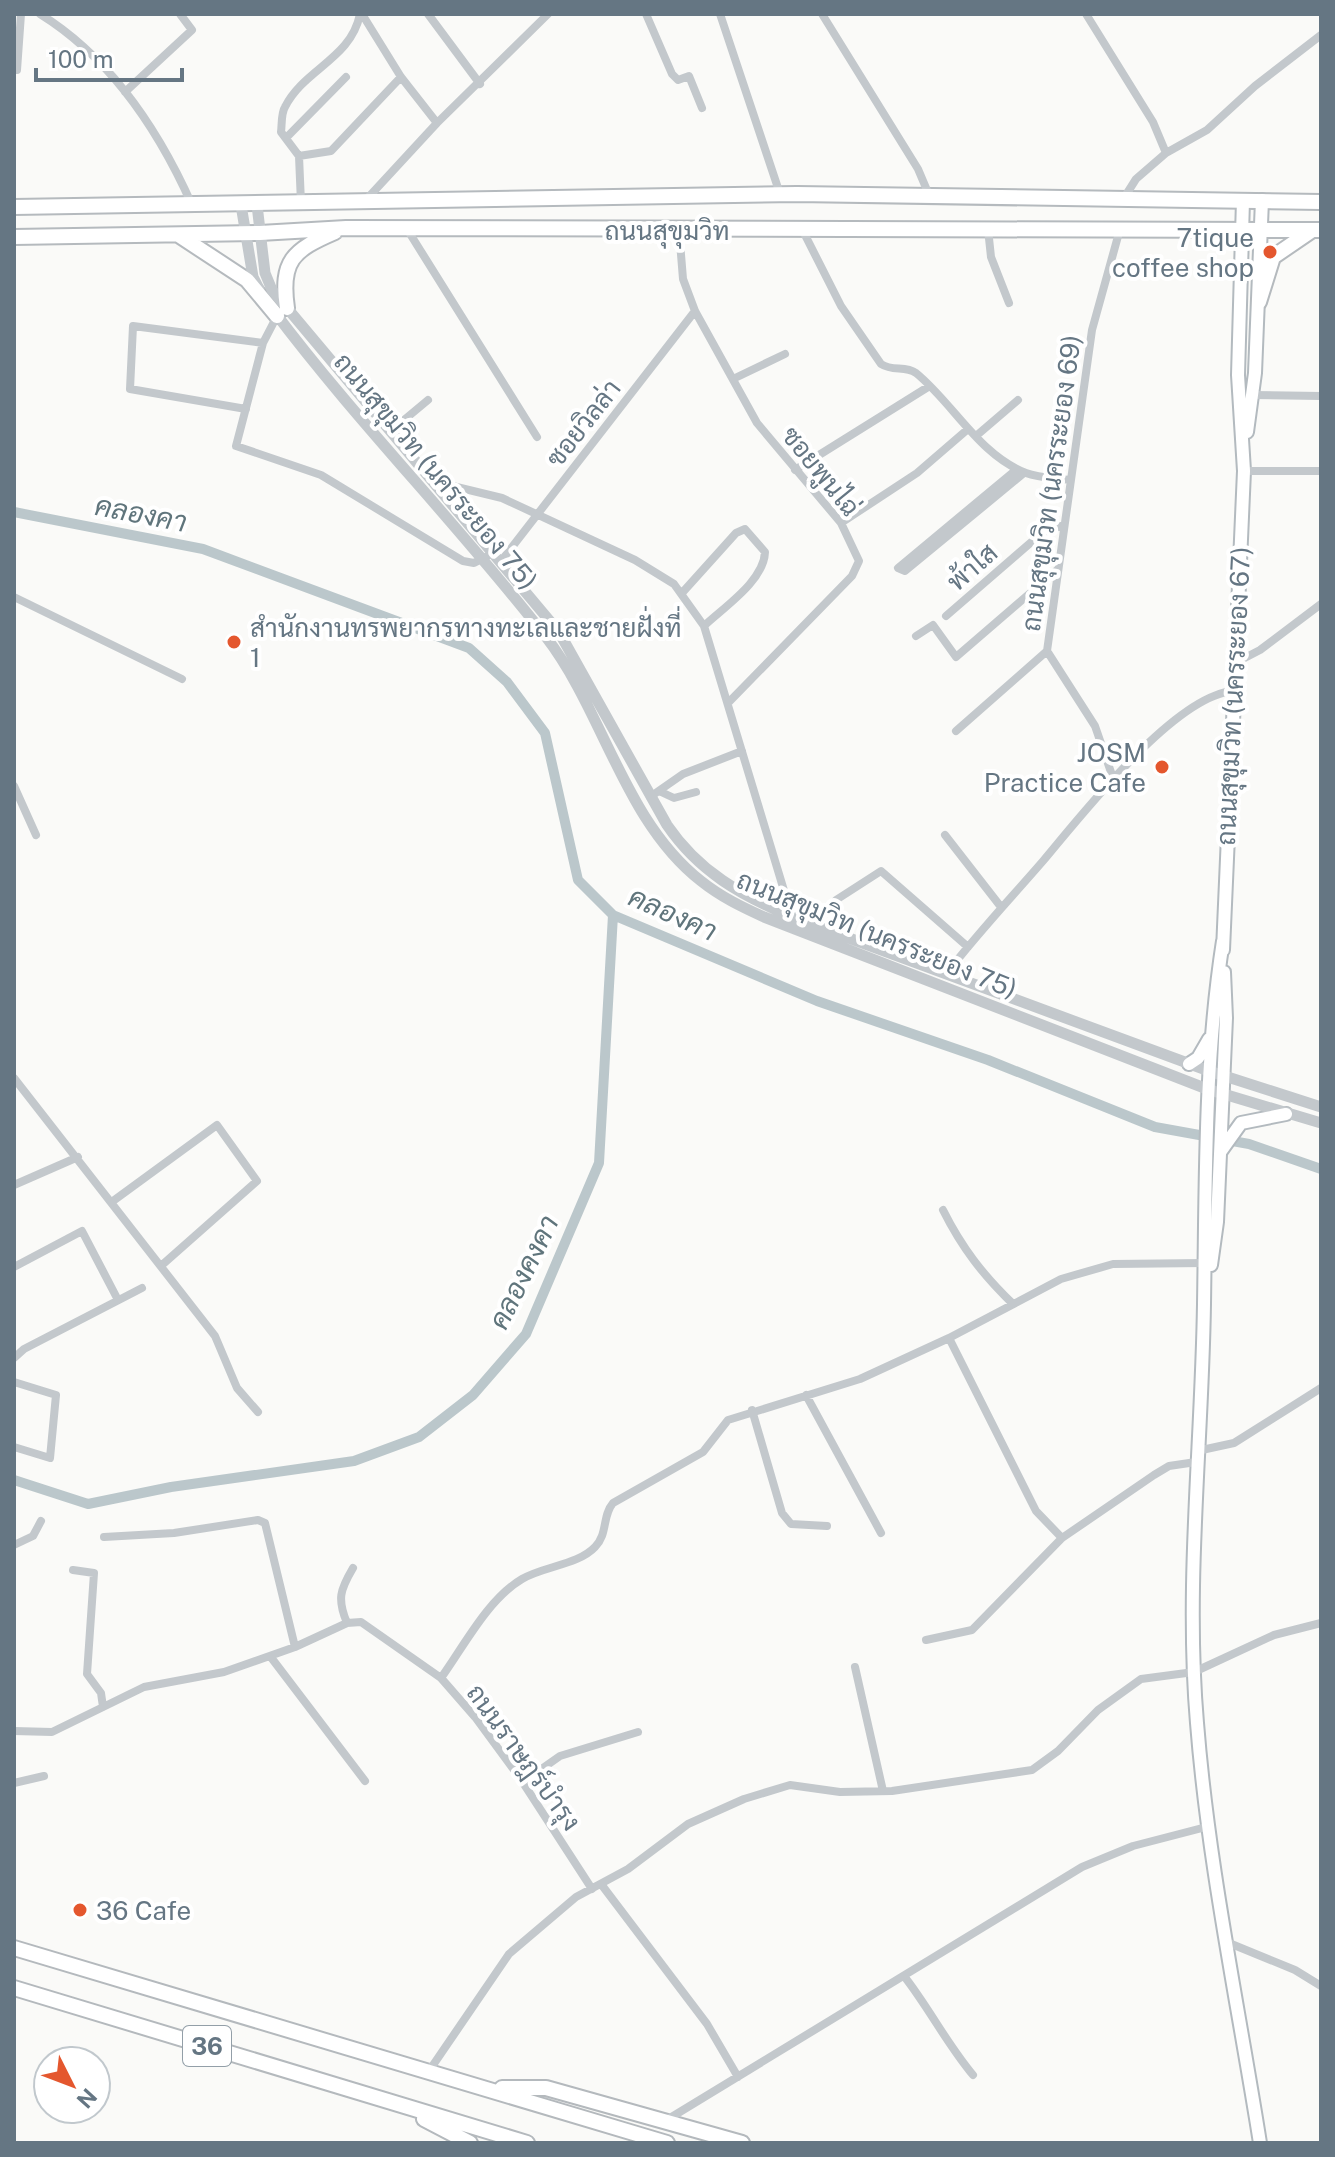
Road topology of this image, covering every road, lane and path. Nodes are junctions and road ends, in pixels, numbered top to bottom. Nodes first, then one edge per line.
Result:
1 (21, 14) edge
2 (180, 14) edge
3 (361, 14) edge
4 (428, 14) edge
5 (548, 14) edge
6 (646, 14) edge
7 (720, 14) edge
8 (822, 14) edge
9 (1086, 14) edge
10 (45, 15) edge
11 (1321, 35) edge
12 (17, 70) dead end
13 (346, 77) dead end
14 (401, 77) junction
15 (480, 84) junction
16 (125, 92) junction
17 (702, 108) dead end
18 (437, 123) junction
19 (286, 138) junction
20 (1166, 153) junction
21 (299, 156) junction
22 (780, 194) junction
23 (929, 195) junction
24 (1124, 198) junction
25 (1243, 200) junction
26 (1262, 200) junction
27 (363, 202) junction
28 (1321, 202) edge
29 (301, 204) junction
30 (241, 205) junction
31 (257, 205) junction
32 (192, 206) junction
33 (14, 207) edge
34 (346, 228) junction
35 (988, 228) junction
36 (407, 229) junction
37 (1120, 229) junction
38 (679, 230) junction
39 (1243, 230) junction
40 (1262, 230) junction
41 (1316, 230) edge
42 (803, 231) junction
43 (174, 233) junction
44 (252, 233) junction
45 (14, 237) edge
46 (1259, 302) junction
47 (1009, 303) dead end
48 (695, 311) junction
49 (282, 312) junction
50 (263, 343) junction
51 (785, 354) dead end
52 (733, 379) junction
53 (928, 387) junction
54 (1253, 395) junction
55 (1321, 396) edge
56 (428, 400) dead end
57 (1018, 400) dead end
58 (246, 409) junction
59 (392, 430) junction
60 (972, 432) junction
61 (537, 437) dead end
62 (1243, 451) junction
63 (795, 470) junction
64 (1021, 471) junction
65 (1244, 471) junction
66 (1321, 471) edge
67 (1069, 480) junction
68 (436, 482) junction
69 (973, 510) junction
70 (539, 512) junction
71 (841, 523) junction
72 (1064, 525) junction
73 (498, 556) junction
74 (484, 560) junction
75 (1057, 570) junction
76 (682, 593) junction
77 (14, 597) edge
78 (1321, 604) edge
79 (946, 616) dead end
80 (704, 626) junction
81 (916, 636) dead end
82 (1047, 651) junction
83 (1235, 663) junction
84 (182, 679) dead end
85 (1233, 691) junction
86 (728, 703) junction
87 (956, 731) dead end
88 (742, 751) junction
89 (1113, 778) junction
90 (14, 786) edge
91 (696, 792) dead end
92 (654, 794) junction
93 (36, 835) dead end
94 (945, 835) dead end
95 (836, 900) dead end
96 (1001, 907) junction
97 (792, 917) junction
98 (1223, 941) junction
99 (968, 947) junction
100 (947, 973) junction
101 (1210, 1036) junction
102 (1189, 1064) junction
103 (1209, 1071) junction
104 (1223, 1076) junction
105 (14, 1078) edge
106 (1207, 1089) junction
107 (1222, 1094) junction
108 (1321, 1107) edge
109 (1286, 1114) junction
110 (1321, 1123) edge
111 (1220, 1153) junction
112 (78, 1157) junction
113 (14, 1185) edge
114 (113, 1201) junction
115 (943, 1210) dead end
116 (1204, 1263) junction
117 (162, 1265) junction
118 (14, 1267) edge
119 (142, 1288) dead end
120 (118, 1300) junction
121 (1013, 1304) junction
122 (1204, 1307) junction
123 (949, 1338) junction
124 (14, 1358) edge
125 (14, 1382) edge
126 (1321, 1388) edge
127 (806, 1395) junction
128 (752, 1410) junction
129 (258, 1412) dead end
130 (14, 1447) edge
131 (1197, 1457) junction
132 (41, 1521) dead end
133 (827, 1526) dead end
134 (881, 1533) dead end
135 (104, 1537) dead end
136 (1062, 1538) junction
137 (14, 1545) edge
138 (353, 1568) dead end
139 (73, 1570) dead end
140 (347, 1623) junction
141 (1321, 1623) edge
142 (926, 1640) dead end
143 (295, 1647) junction
144 (270, 1656) junction
145 (855, 1667) dead end
146 (1194, 1672) junction
147 (441, 1678) junction
148 (103, 1707) junction
149 (14, 1731) edge
150 (638, 1732) dead end
151 (44, 1776) dead end
152 (365, 1781) dead end
153 (523, 1782) junction
154 (14, 1783) edge
155 (883, 1791) junction
156 (1210, 1826) junction
157 (597, 1887) junction
158 (1229, 1943) junction
159 (14, 1948) edge
160 (904, 1976) junction
161 (1321, 1986) edge
162 (14, 1988) edge
163 (429, 2071) junction
164 (973, 2075) dead end
165 (738, 2077) junction
166 (485, 2088) junction
167 (400, 2106) junction
168 (662, 2122) junction
169 (470, 2143) edge
170 (527, 2143) edge
171 (667, 2143) edge
172 (742, 2143) edge
173 (1260, 2143) edge

1 - 12 street
2 - 16 street
3 - 14 street
3 - 19 street
4 - 15 street
5 - 15 street
6 - 17 street
7 - 22 street
8 - 23 street
9 - 20 street
10 - 16 street
11 - 20 street
13 - 19 street
14 - 18 street
14 - 21 street
15 - 18 street
16 - 32 street
18 - 27 street
19 - 21 street
20 - 24 street
21 - 29 street
22 - 23 main road, ถนนสุขุมวิท
22 - 27 main road, ถนนสุขุมวิท
23 - 24 main road, ถนนสุขุมวิท
24 - 25 main road, ถนนสุขุมวิท
25 - 26 main road, ถนนสุขุมวิท
25 - 39 main road, ถนนสุขุมวิท (นครระยอง 67)
26 - 28 main road, ถนนสุขุมวิท
26 - 40 main road, ถนนสุขุมวิท (นครระยอง 67)
27 - 29 main road, ถนนสุขุมวิท
29 - 31 main road, ถนนสุขุมวิท
30 - 31 main road, ถนนสุขุมวิท
30 - 32 main road, ถนนสุขุมวิท
30 - 44 street, ถนนสุขุมวิท (นครระยอง 75)
31 - 44 street, ถนนสุขุมวิท (นครระยอง 75)
32 - 33 main road, ถนนสุขุมวิท
34 - 36 main road, ถนนสุขุมวิท
34 - 44 main road, ถนนสุขุมวิท
34 - 49 main road
35 - 37 main road, ถนนสุขุมวิท
35 - 42 main road, ถนนสุขุมวิท
35 - 47 street
36 - 38 main road, ถนนสุขุมวิท
36 - 61 street
37 - 39 main road, ถนนสุขุมวิท
37 - 67 street, ถนนสุขุมวิท (นครระยอง 69)
38 - 42 main road, ถนนสุขุมวิท
38 - 48 street, ซอยพูนไฉ่
39 - 40 main road, ถนนสุขุมวิท
39 - 62 main road, ถนนสุขุมวิท (นครระยอง 67)
40 - 41 main road, ถนนสุขุมวิท
40 - 46 main road, ถนนสุขุมวิท (นครระยอง 67)
41 - 46 main road
42 - 53 street
43 - 44 main road, ถนนสุขุมวิท
43 - 45 main road, ถนนสุขุมวิท
43 - 49 main road
44 - 49 street, ถนนสุขุมวิท (นครระยอง 75)
46 - 54 main road, ถนนสุขุมวิท (นครระยอง 67)
48 - 52 street, ซอยพูนไฉ่
48 - 70 street, ซอยวิลล่า
49 - 50 street
49 - 59 street, ถนนสุขุมวิท (นครระยอง 75)
49 - 74 street, ถนนสุขุมวิท (นครระยอง 75)
50 - 58 street
50 - 58 street
51 - 52 street
52 - 63 street, ซอยพูนไฉ่
53 - 60 street
53 - 63 street
54 - 55 street
54 - 62 main road, ถนนสุขุมวิท (นครระยอง 67)
56 - 59 street
57 - 60 street
58 - 74 street
59 - 68 street, ถนนสุขุมวิท (นครระยอง 75)
60 - 64 street
60 - 71 street
62 - 65 main road, ถนนสุขุมวิท (นครระยอง 67)
63 - 71 street, ซอยพูนไฉ่
64 - 67 street
64 - 69 street
65 - 66 street
65 - 83 main road, ถนนสุขุมวิท (นครระยอง 67)
67 - 72 street, ถนนสุขุมวิท (นครระยอง 69)
68 - 70 street
68 - 73 street, ถนนสุขุมวิท (นครระยอง 75)
69 - 69 street
70 - 73 street, ซอยวิลล่า
70 - 76 street
71 - 86 street, ซอยพูนไฉ่
72 - 75 street, ถนนสุขุมวิท (นครระยอง 69)
72 - 79 street, พ้าใส
73 - 74 street, ซอยวิลล่า
73 - 92 street, ถนนสุขุมวิท (นครระยอง 75)
74 - 106 street, ถนนสุขุมวิท (นครระยอง 75)
75 - 81 street
75 - 82 street, ถนนสุขุมวิท (นครระยอง 69)
76 - 80 street
76 - 80 street
77 - 84 street
78 - 83 street
80 - 86 street
82 - 87 street
82 - 89 street, ถนนสุขุมวิท (นครระยอง 69)
83 - 85 main road, ถนนสุขุมวิท (นครระยอง 67)
85 - 89 street
85 - 98 main road, ถนนสุขุมวิท (นครระยอง 67)
86 - 88 street
88 - 92 street
88 - 97 street
89 - 96 street
90 - 93 street
91 - 92 street
92 - 97 street, ถนนสุขุมวิท (นครระยอง 75)
94 - 96 street
95 - 99 street
96 - 99 street
97 - 100 street, ถนนสุขุมวิท (นครระยอง 75)
98 - 101 main road, ถนนสุขุมวิท (นครระยอง 67)
98 - 104 main road, ถนนสุขุมวิท (นครระยอง 67)
99 - 100 street
100 - 102 street, ถนนสุขุมวิท (นครระยอง 75)
101 - 102 main road
101 - 103 main road, ถนนสุขุมวิท (นครระยอง 67)
102 - 103 street, ถนนสุขุมวิท (นครระยอง 75)
103 - 104 street, ถนนสุขุมวิท (นครระยอง 75)
103 - 106 main road, ถนนสุขุมวิท (นครระยอง 67)
104 - 107 main road, ถนนสุขุมวิท (นครระยอง 67)
104 - 108 street, ถนนสุขุมวิท (นครระยอง 75)
105 - 112 street
106 - 107 street, ถนนสุขุมวิท (นครระยอง 75)
106 - 116 main road, ถนนสุขุมวิท (นครระยอง 67)
107 - 109 street, ถนนสุขุมวิท (นครระยอง 75)
107 - 111 main road, ถนนสุขุมวิท (นครระยอง 67)
109 - 110 street, ถนนสุขุมวิท (นครระยอง 75)
109 - 111 main road
111 - 122 main road, ถนนสุขุมวิท (นครระยอง 67)
112 - 113 street
112 - 114 street
114 - 117 street
114 - 117 street
115 - 121 street
116 - 121 street
116 - 122 main road, ถนนสุขุมวิท (นครระยอง 67)
117 - 129 street
118 - 120 street
119 - 120 street
120 - 124 street
121 - 123 street
122 - 131 main road
123 - 127 street
123 - 136 street
125 - 130 street
126 - 131 street
127 - 128 street
127 - 134 street
128 - 133 street
128 - 147 street
131 - 136 street
131 - 146 main road
132 - 137 street
135 - 143 street
136 - 142 street
138 - 140 street
139 - 148 street
140 - 143 street
140 - 147 street, ถนนราษฎร์บำรุง
141 - 146 street
143 - 144 street
144 - 148 street
144 - 152 street
145 - 155 street
146 - 155 street
146 - 156 main road
147 - 153 street, ถนนราษฎร์บำรุง
148 - 149 street
150 - 153 street
151 - 154 street
153 - 157 street, ถนนราษฎร์บำรุง
155 - 157 street
156 - 158 main road
156 - 160 street
157 - 163 street
157 - 165 street, ถนนราษฎร์บำรุง
158 - 161 street
158 - 173 main road
159 - 163 main road, 36
160 - 164 street
160 - 165 street
162 - 167 main road, 36
163 - 166 main road, 36
165 - 168 street
166 - 168 main road, 36
166 - 171 main road, 36
167 - 169 main road, 36
167 - 170 main road, 36
168 - 172 main road, 36

